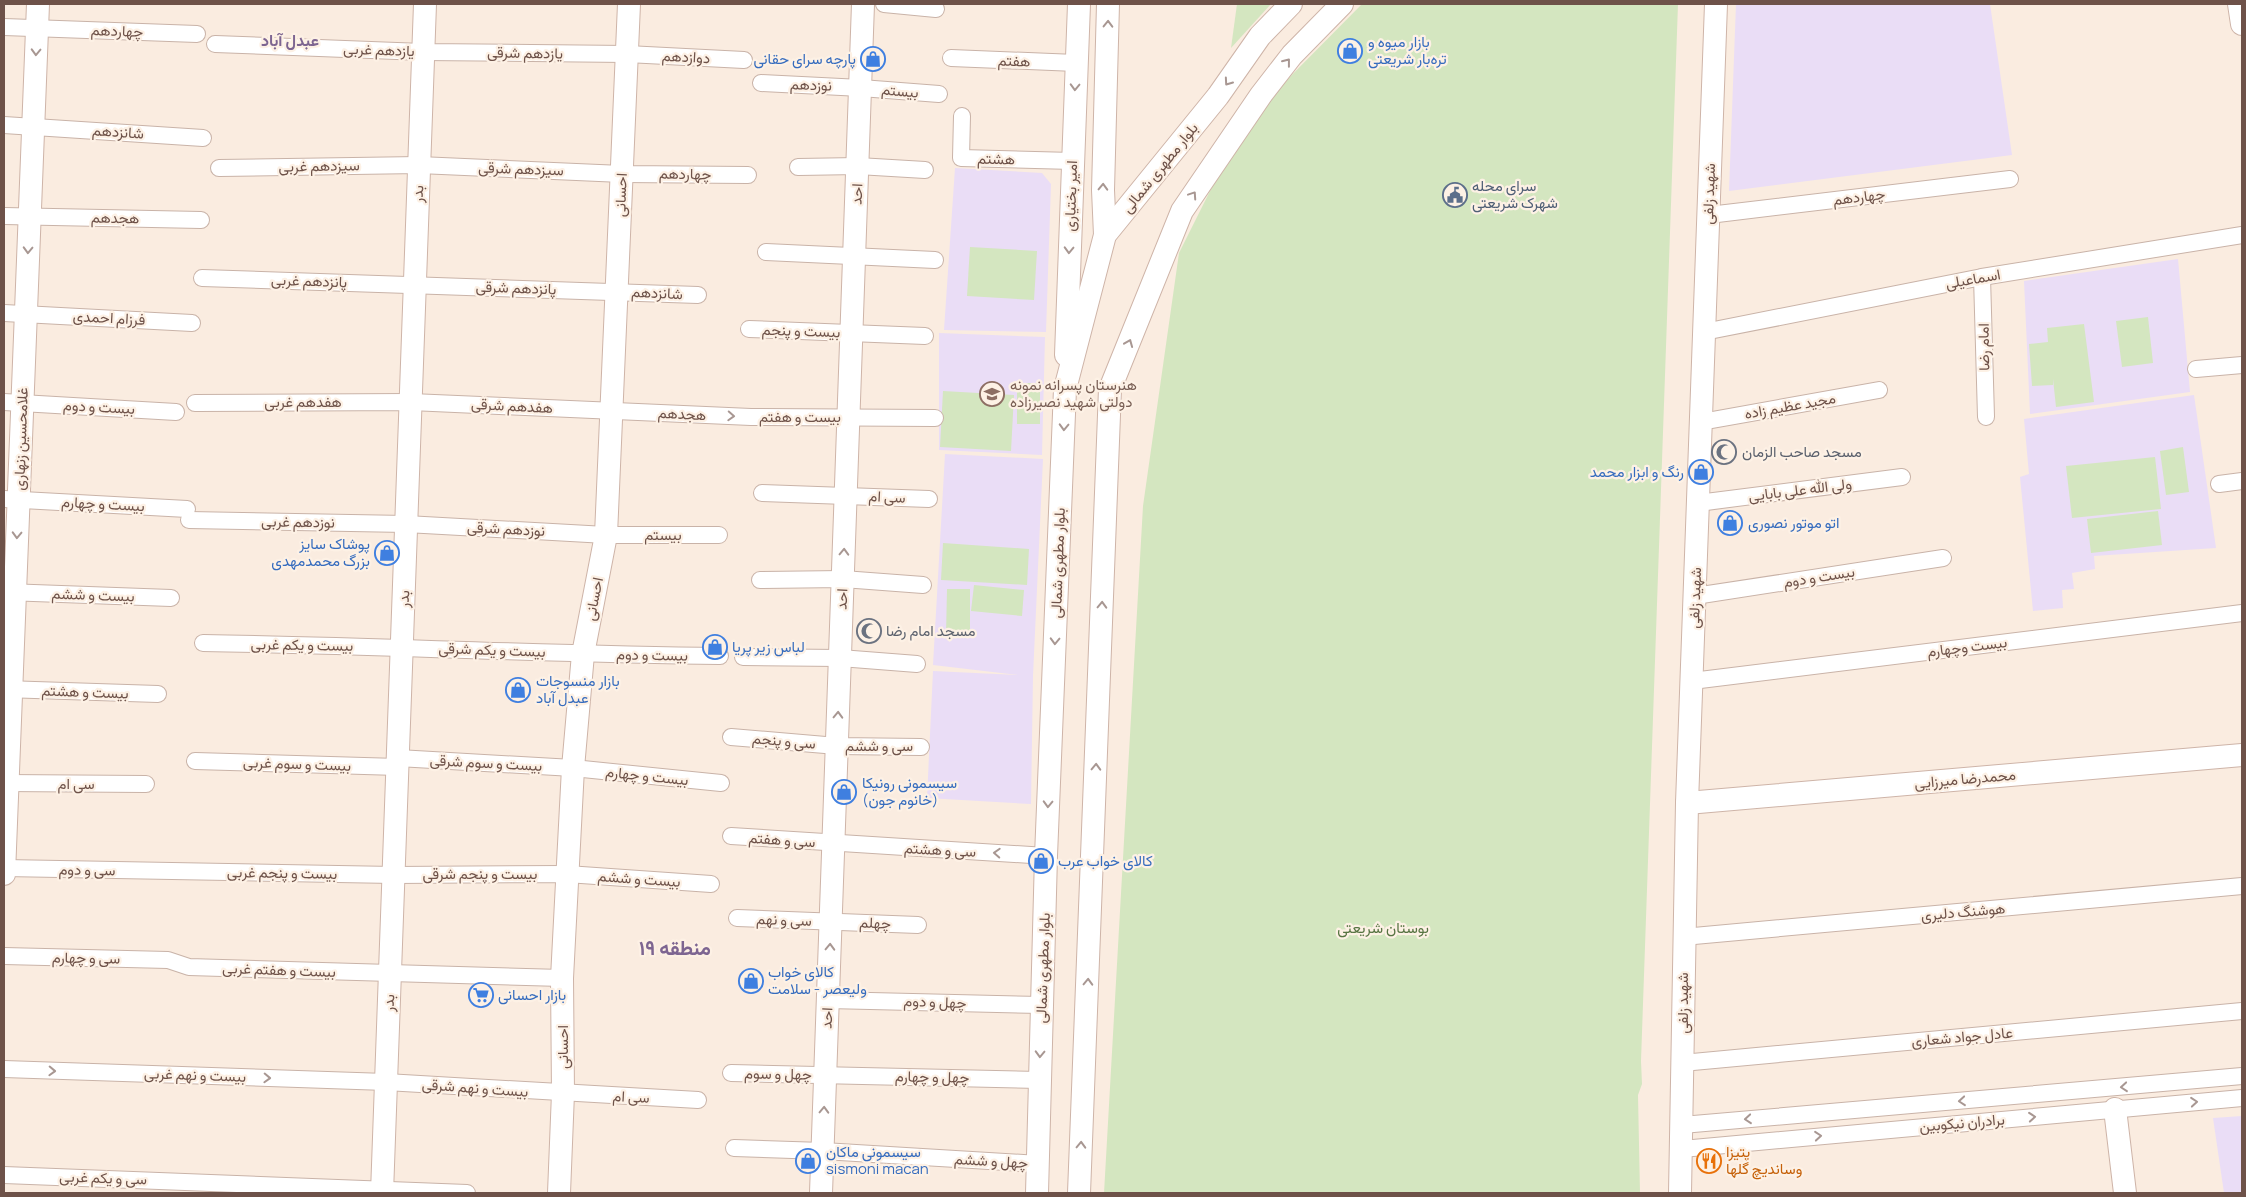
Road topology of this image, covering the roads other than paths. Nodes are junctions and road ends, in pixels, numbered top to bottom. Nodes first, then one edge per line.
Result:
1 (38, 4) edge
2 (425, 4) edge
3 (629, 4) edge
4 (864, 4) edge
5 (884, 4) edge
6 (1079, 4) edge
7 (1108, 4) edge
8 (1291, 4) edge
9 (1342, 4) edge
10 (1716, 4) edge
11 (2239, 4) edge
12 (936, 9) dead end
13 (2242, 24) edge
14 (4, 27) edge
15 (37, 28) junction
16 (197, 34) dead end
17 (216, 44) dead end
18 (423, 52) junction
19 (627, 54) junction
20 (951, 58) dead end
21 (744, 60) dead end
22 (1076, 63) junction
23 (761, 83) dead end
24 (861, 88) junction
25 (939, 94) dead end
26 (962, 116) dead end
27 (4, 125) edge
28 (33, 126) junction
29 (203, 138) dead end
30 (1072, 161) junction
31 (419, 165) junction
32 (798, 166) dead end
33 (858, 166) junction
34 (219, 168) dead end
35 (925, 170) dead end
36 (622, 174) junction
37 (748, 175) dead end
38 (2010, 179) dead end
39 (1709, 215) junction
40 (4, 216) edge
41 (29, 217) junction
42 (201, 220) dead end
43 (2242, 235) edge
44 (1105, 236) junction
45 (766, 252) dead end
46 (855, 256) junction
47 (935, 260) dead end
48 (1982, 277) junction
49 (202, 278) dead end
50 (415, 284) junction
51 (617, 291) junction
52 (698, 295) dead end
53 (15, 314) edge
54 (192, 323) dead end
55 (749, 329) dead end
56 (852, 332) junction
57 (1704, 332) junction
58 (925, 336) dead end
59 (2242, 365) edge
60 (2196, 370) dead end
61 (1066, 389) junction
62 (1879, 390) dead end
63 (13, 402) edge
64 (411, 402) junction
65 (195, 403) dead end
66 (612, 411) junction
67 (176, 412) dead end
68 (752, 417) joint
69 (1986, 417) dead end
70 (849, 418) junction
71 (934, 418) dead end
72 (1701, 422) junction
73 (1902, 477) dead end
74 (2242, 481) edge
75 (2219, 484) dead end
76 (762, 493) dead end
77 (846, 495) junction
78 (11, 499) edge
79 (929, 499) dead end
80 (1698, 504) junction
81 (188, 515) joint
82 (406, 524) junction
83 (606, 535) junction
84 (720, 535) dead end
85 (1943, 558) dead end
86 (843, 579) junction
87 (760, 580) dead end
88 (923, 585) dead end
89 (9, 592) edge
90 (1695, 596) junction
91 (171, 598) dead end
92 (2242, 613) edge
93 (203, 644) dead end
94 (402, 647) junction
95 (583, 654) junction
96 (720, 656) dead end
97 (743, 657) dead end
98 (840, 658) junction
99 (917, 664) dead end
100 (1692, 680) junction
101 (7, 689) edge
102 (158, 694) dead end
103 (731, 736) dead end
104 (837, 746) junction
105 (921, 747) dead end
106 (2242, 754) edge
107 (195, 761) dead end
108 (398, 762) junction
109 (573, 768) junction
110 (6, 783) edge
111 (146, 784) dead end
112 (721, 784) dead end
113 (1687, 803) junction
114 (731, 836) dead end
115 (834, 843) junction
116 (1046, 856) junction
117 (4, 868) edge
118 (170, 871) joint
119 (4, 874) edge
120 (394, 874) junction
121 (567, 874) junction
122 (711, 884) dead end
123 (2242, 886) edge
124 (737, 918) dead end
125 (831, 921) junction
126 (918, 925) dead end
127 (1683, 937) junction
128 (4, 956) edge
129 (168, 960) joint
130 (390, 974) junction
131 (562, 978) junction
132 (828, 1000) junction
133 (1042, 1005) junction
134 (2242, 1011) edge
135 (1682, 1063) junction
136 (4, 1069) edge
137 (731, 1073) dead end
138 (825, 1074) junction
139 (2242, 1076) edge
140 (1039, 1080) junction
141 (386, 1082) junction
142 (564, 1093) junction
143 (2242, 1098) edge
144 (698, 1100) dead end
145 (2115, 1109) junction
146 (1682, 1125) junction
147 (734, 1148) dead end
148 (1682, 1149) junction
149 (823, 1151) junction
150 (1038, 1164) junction
151 (4, 1175) edge
152 (382, 1191) edge
153 (467, 1193) edge
154 (560, 1193) edge
155 (821, 1193) edge
156 (1037, 1193) edge
157 (1079, 1193) edge
158 (1680, 1193) edge
159 (2125, 1193) edge

1 - 15 street, غلامحسین زنهاری
2 - 18 street, بدر
3 - 19 street, احسانی
4 - 24 street, احد
5 - 12 street
6 - 22 street, امیر بختیاری
44 -> 7 street, امیر بختیاری
8 -> 44 street, بلوار مطهری شمالی
157 -> 9 street
10 - 39 street, شهید زلفی
11 - 13 street
14 - 15 street, چهاردهم
15 - 16 street, چهاردهم
15 -> 28 street, غلامحسین زنهاری
17 - 18 street, یازدهم غربی
18 - 19 street, یازدهم شرقی
18 - 31 street, بدر
19 - 21 street, دوازدهم
19 - 36 street, احسانی
20 - 22 street, هفتم
22 -> 30 street, امیر بختیاری
23 - 24 street, نوزدهم
24 - 25 street, بیستم
24 - 33 street, احد
26 - 30 street, هشتم
27 - 28 street, شانزدهم
28 - 29 street, شانزدهم
28 - 41 street, غلامحسین زنهاری
30 -> 61 street, امیر بختیاری
31 - 34 street, سیزدهم غربی
31 - 36 street, سیزدهم شرقی
31 - 50 street, بدر
32 - 33 street
33 - 35 street
33 - 46 street, احد
36 - 37 street, چهاردهم
36 - 51 street, احسانی
38 - 39 street, چهاردهم
39 - 57 street, شهید زلفی
40 - 41 street, هجدهم
41 - 42 street, هجدهم
41 -> 53 street, غلامحسین زنهاری
43 - 48 street, اسماعیلی
44 - 61 street, بلوار مطهری شمالی
45 - 46 street
46 - 47 street
46 - 56 street, احد
48 - 57 street, اسماعیلی
48 - 69 street, امام رضا
49 - 50 street, پانزدهم غربی
50 - 51 street, پانزدهم شرقی
50 - 64 street, بدر
51 - 52 street, شانزدهم
51 - 66 street, احسانی
53 - 54 street, فرزام احمدی
53 - 63 street, غلامحسین زنهاری
55 - 56 street, بیست و پنجم
56 - 58 street
56 - 70 street, احد
57 - 72 street, شهید زلفی
59 - 60 street
61 -> 116 street, بلوار مطهری شمالی
62 - 72 street, مجید عظیم زاده
63 - 67 street, بیست و دوم
63 - 78 street, غلامحسین زنهاری
64 - 65 street, هفدهم غربی
64 - 66 street, هفدهم شرقی
64 - 82 street, بدر
66 -> 68 street, هجدهم
66 - 83 street, احسانی
68 - 70 street, بیست و هفتم
70 - 71 street
70 - 77 street, احد
72 - 80 street, شهید زلفی
73 - 80 street, ولی الله علی‌ بابایی
74 - 75 street
76 - 77 street, سی ام
77 - 79 street, سی ام
86 -> 77 street, احد
78 - 81 street, بیست و چهارم
78 -> 89 street, غلامحسین زنهاری
80 - 90 street, شهید زلفی
81 - 82 street, نوزدهم غربی
82 - 83 street, نوزدهم شرقی
82 - 94 street, بدر
83 - 84 street, بیستم
83 - 95 street, احسانی
85 - 90 street, بیست و دوم
86 - 87 street
86 - 88 street
86 - 98 street, احد
89 - 91 street, بیست و ششم
89 - 101 street, غلامحسین زنهاری
90 - 100 street, شهید زلفی
92 - 100 street, بیست وچهارم
93 - 94 street, بیست و یکم غربی
94 - 95 street, بیست و یکم شرقی
94 - 108 street, بدر
95 - 96 street, بیست و دوم
95 - 109 street, احسانی
97 - 98 street
98 - 99 street
104 -> 98 street, احد
100 - 113 street, شهید زلفی
101 - 102 street, بیست و هشتم
101 - 110 street, غلامحسین زنهاری
103 - 104 street, سی و پنجم
104 - 105 street, سی و ششم
104 - 115 street, احد
106 - 113 street, محمدرضا میرزایی
107 - 108 street, بیست و سوم غربی
108 - 109 street, بیست و سوم شرقی
108 - 120 street, بدر
109 - 112 street, بیست و چهارم
109 - 121 street, احسانی
110 - 111 street, سی ام
110 - 117 street, غلامحسین زنهاری
113 - 127 street, شهید زلفی
114 - 115 street, سی و هفتم
116 -> 115 street, سی و هشتم
115 - 125 street, احد
116 - 133 street, بلوار مطهری شمالی
117 - 118 street, سی و دوم
117 - 119 street, غلامحسین زنهاری
118 - 120 street, بیست و پنجم غربی
120 - 121 street, بیست و پنجم شرقی
120 - 130 street, بدر
121 - 122 street, بیست و ششم
121 - 131 street, احسانی
123 - 127 street, هوشنگ دلیری
124 - 125 street, سی و نهم
125 - 126 street, چهلم
132 -> 125 street, احد
127 - 135 street, شهید زلفی
128 - 129 street, سی و چهارم
129 - 130 street, بیست و هفتم غربی
130 - 131 street, بیست و هفتم غربی
130 - 141 street, بدر
131 - 142 street, احسانی
132 - 133 street, چهل و دوم
132 - 138 street, احد
133 -> 140 street, بلوار مطهری شمالی
134 - 135 street, عادل جواد شعاری
135 - 146 street, شهید زلفی
136 -> 141 street, بیست و نهم غربی
137 - 138 street, چهل و سوم
138 - 140 street, چهل و چهارم
149 -> 138 street, احد
139 -> 146 street, برادران نیکوبین
140 - 150 street, بلوار مطهری شمالی
141 - 142 street, بیست و نهم شرقی
141 - 152 street, بدر
142 - 144 street, سی ام
142 - 154 street, احسانی
145 -> 143 street, برادران نیکوبین
148 -> 145 street, برادران نیکوبین
145 - 159 street
146 - 148 street, شهید زلفی
147 - 149 street, چهل و ششم
148 - 158 street, شهید زلفی
149 - 150 street, چهل و ششم
149 - 155 street, احد
150 - 156 street, بلوار مطهری شمالی
151 - 152 street, سی و یکم غربی
152 - 153 street, سی و یکم غربی

